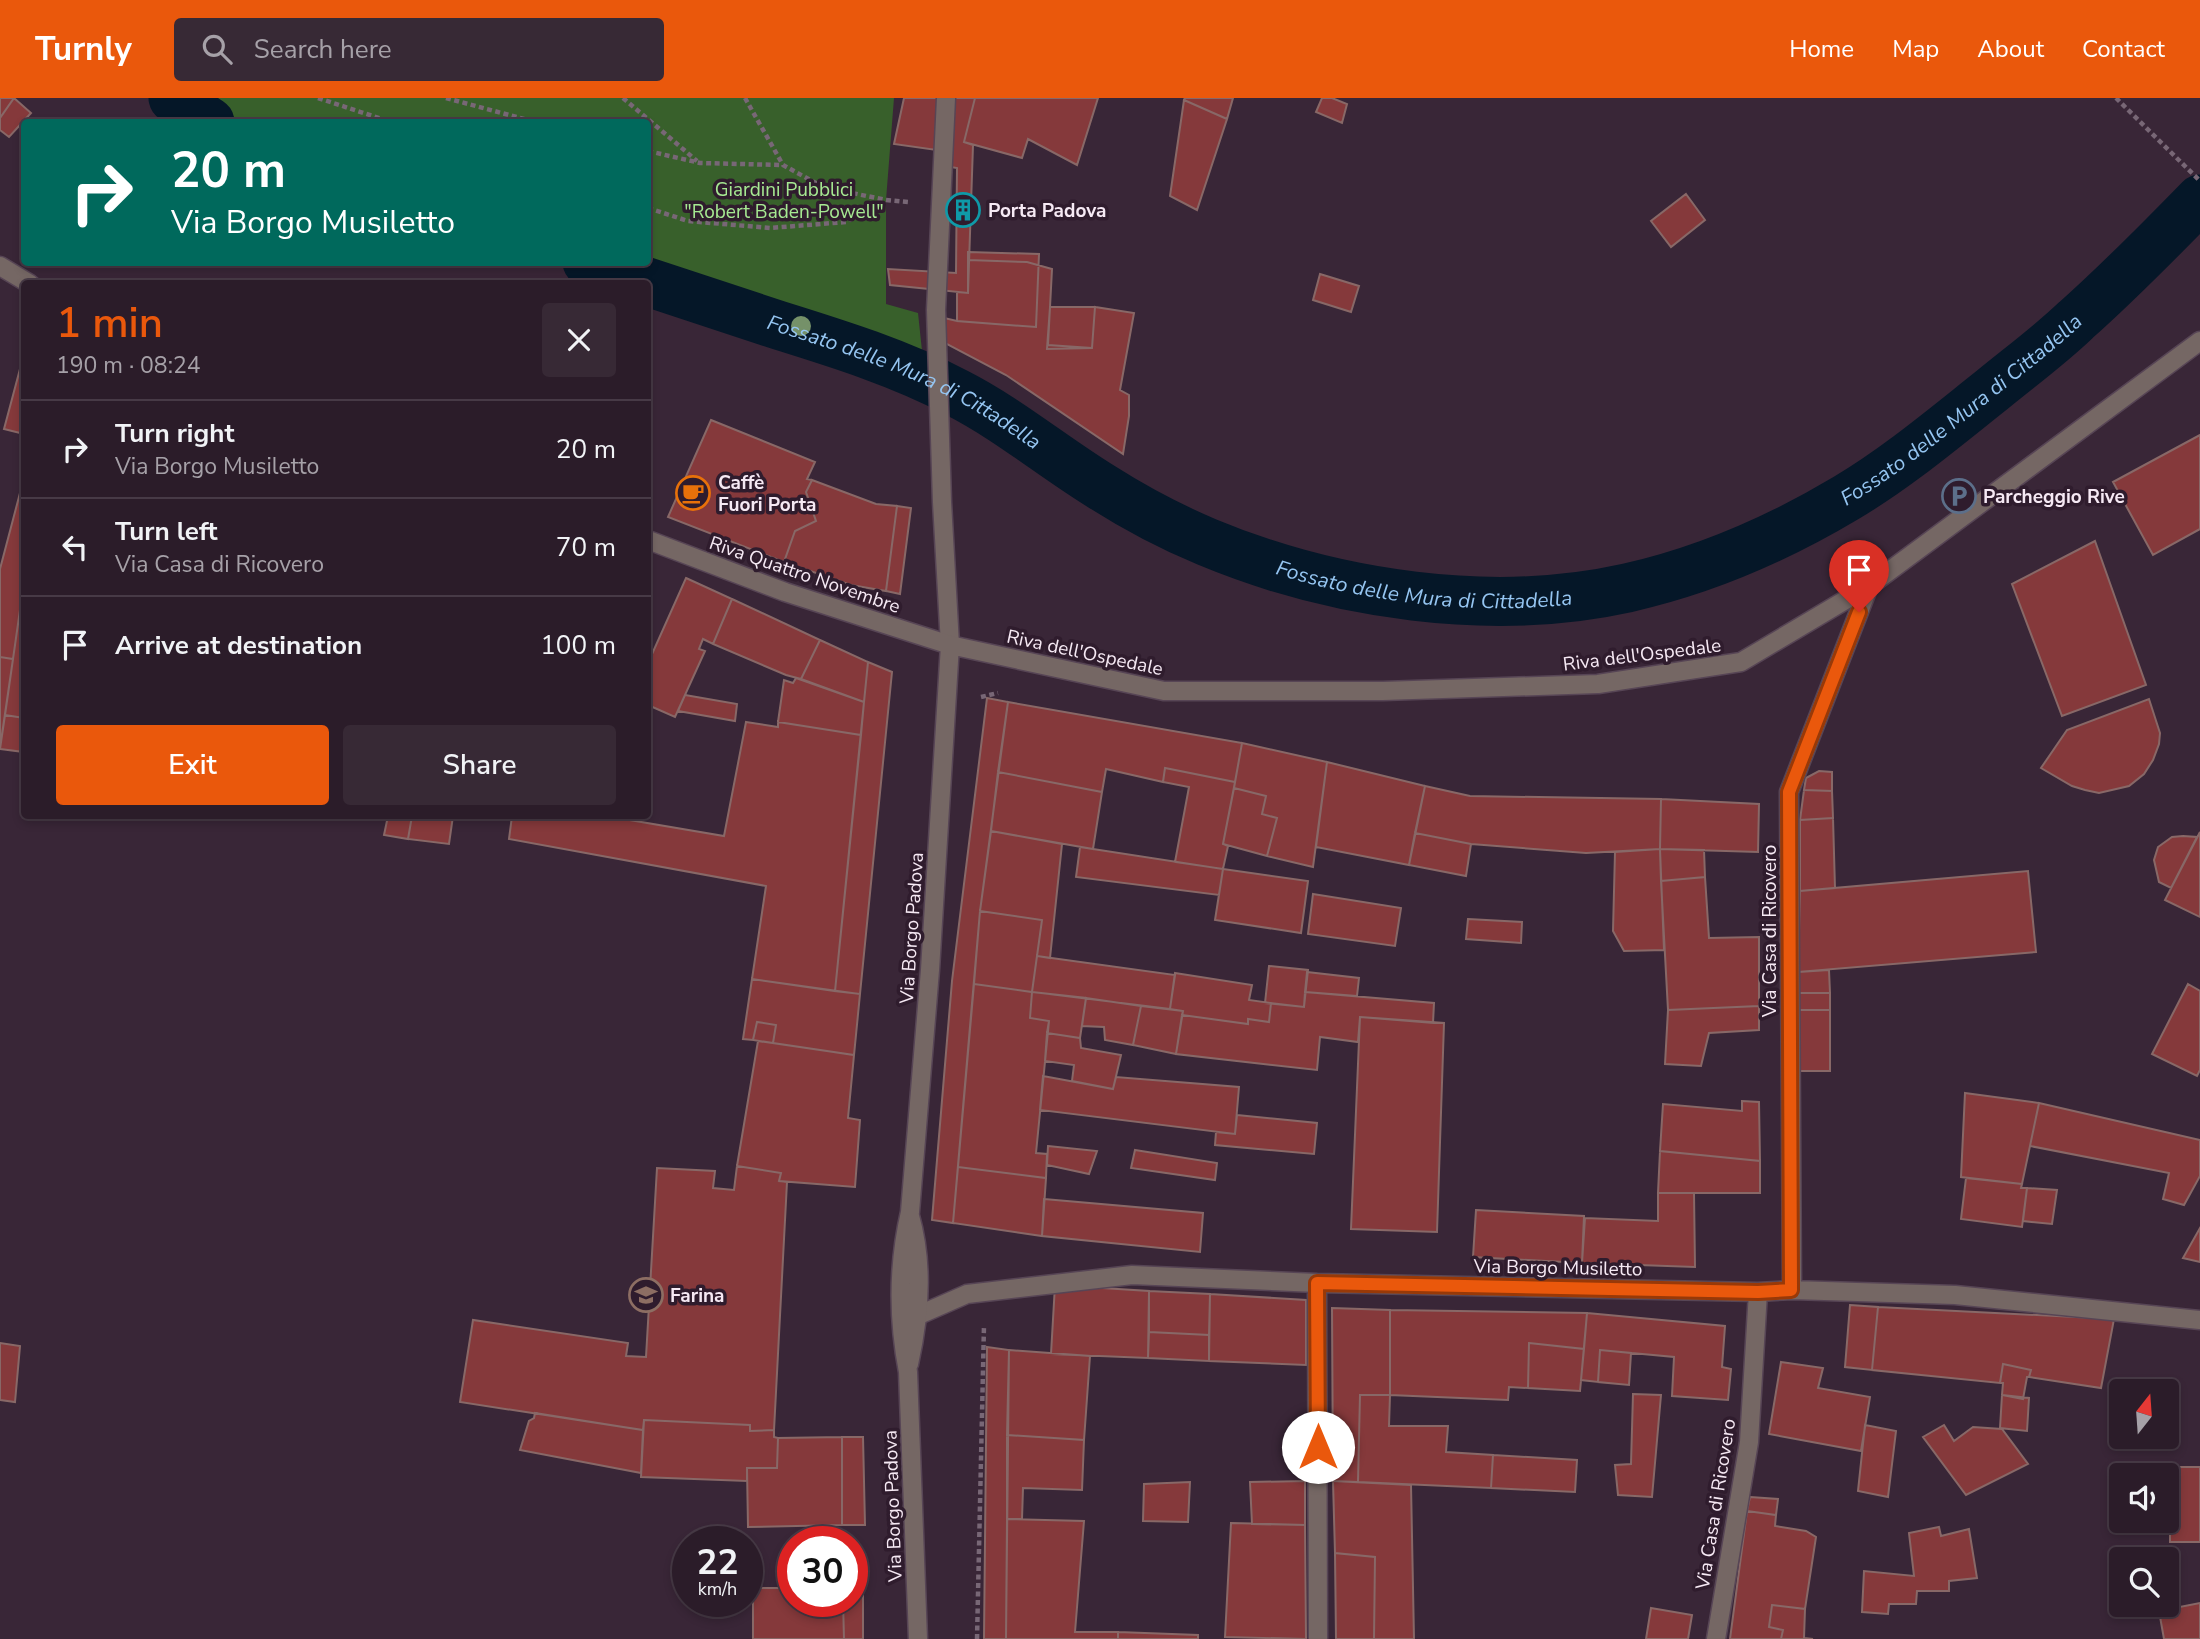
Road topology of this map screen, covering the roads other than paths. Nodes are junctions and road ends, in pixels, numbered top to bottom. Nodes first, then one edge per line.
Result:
1 (946, 98) edge
2 (0, 266) edge
3 (23, 280) edge
4 (2200, 341) edge
5 (651, 541) edge
6 (1869, 586) junction
7 (950, 645) junction
8 (909, 1212) junction
9 (1317, 1283) junction
10 (1791, 1290) junction
11 (1758, 1292) junction
12 (919, 1315) junction
13 (2200, 1320) edge
14 (908, 1372) junction
15 (918, 1639) edge
16 (1318, 1639) edge
17 (1716, 1639) edge

1 - 7 street, Via Borgo Padova
2 - 3 street
4 - 6 street, Riva dell'Ospedale
5 - 7 street, Riva Quattro Novembre
6 - 7 street, Riva dell'Ospedale
6 - 10 street, Via Casa di Ricovero
7 - 8 street, Via Borgo Padova
8 - 12 street, Via Borgo Padova
8 - 14 street, Via Borgo Padova
9 - 11 street, Via Borgo Musiletto
9 - 12 street, Via Borgo Musiletto
9 - 16 street
10 - 11 street, Via Borgo Musiletto
10 - 13 street, Via Borgo Musiletto
11 - 17 street, Via Casa di Ricovero
12 - 14 street, Via Borgo Padova
14 - 15 street, Via Borgo Padova

